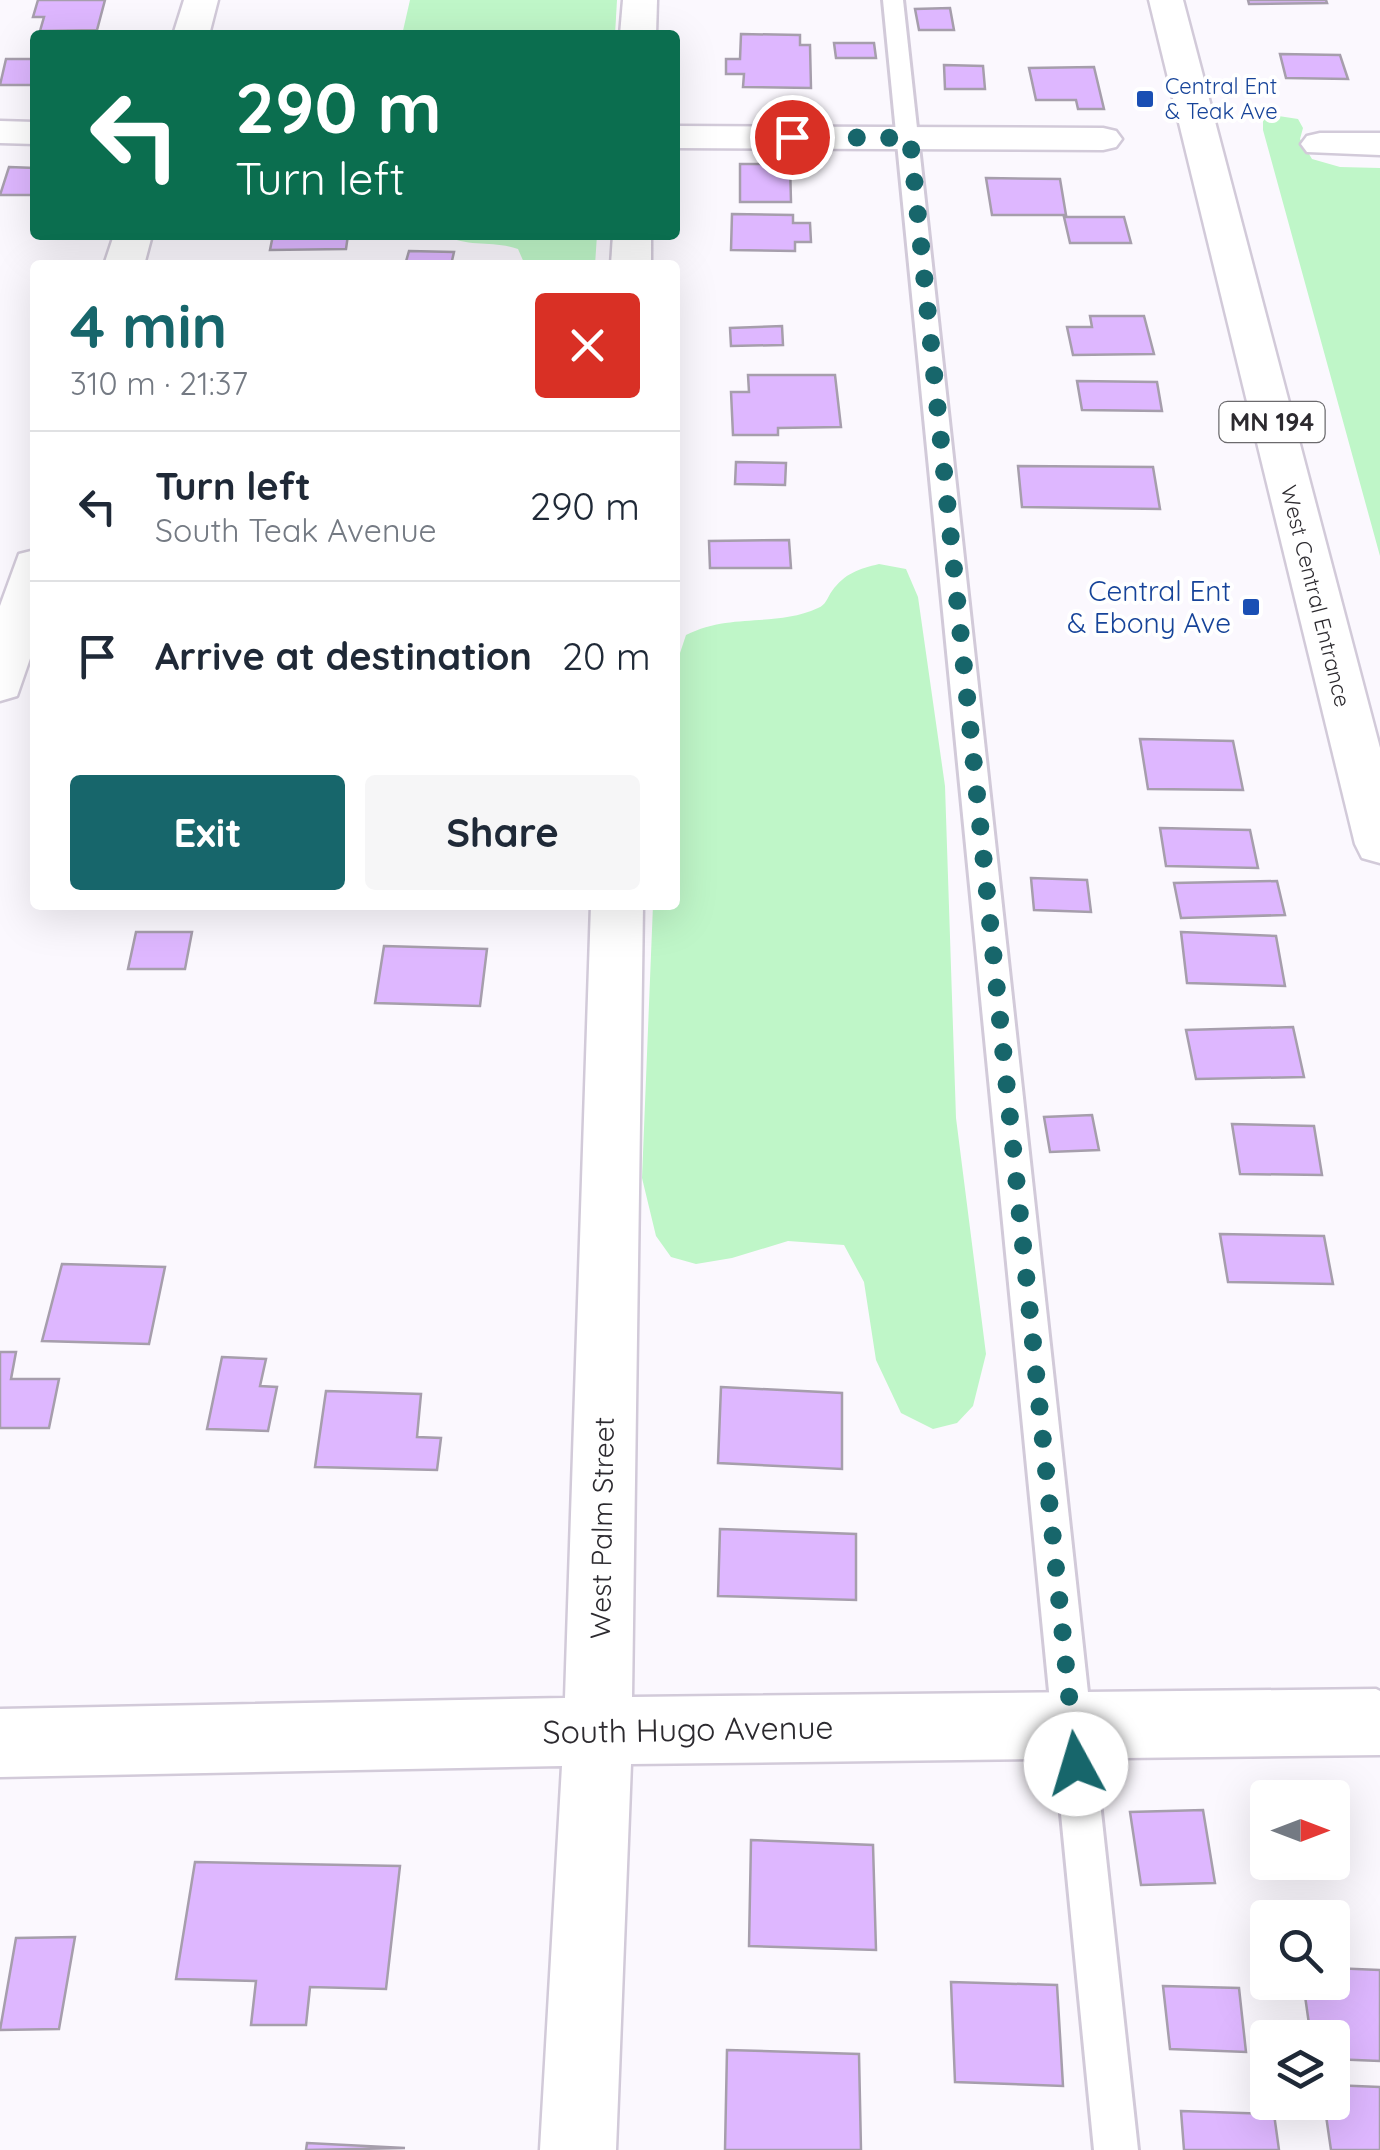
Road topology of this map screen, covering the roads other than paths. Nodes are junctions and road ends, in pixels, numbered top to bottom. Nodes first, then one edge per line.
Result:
1 (200, 0) edge
2 (640, 0) edge
3 (893, 0) edge
4 (1166, 0) edge
5 (191, 30) edge
6 (638, 30) edge
7 (0, 132) edge
8 (30, 133) edge
9 (680, 137) edge
10 (910, 138) junction
11 (1103, 139) dead end
12 (1320, 144) dead end
13 (1380, 144) edge
14 (30, 582) edge
15 (0, 684) edge
16 (1380, 844) edge
17 (616, 910) edge
18 (1376, 1723) dead end
19 (1072, 1726) junction
20 (598, 1731) junction
21 (0, 1742) edge
22 (578, 2150) edge
23 (1116, 2150) edge

1 - 5 main road
2 - 6 main road
3 - 10 lane
4 - 16 main road, West Central Entrance / MN 194
7 - 8 main road
9 - 10 main road
10 - 11 main road
10 - 19 lane
12 - 13 main road
14 - 15 main road
17 - 20 main road, West Palm Street
18 - 19 main road, South Hugo Avenue
19 - 20 main road, South Hugo Avenue
19 - 23 lane
20 - 21 main road, South Hugo Avenue
20 - 22 main road, West Palm Street

